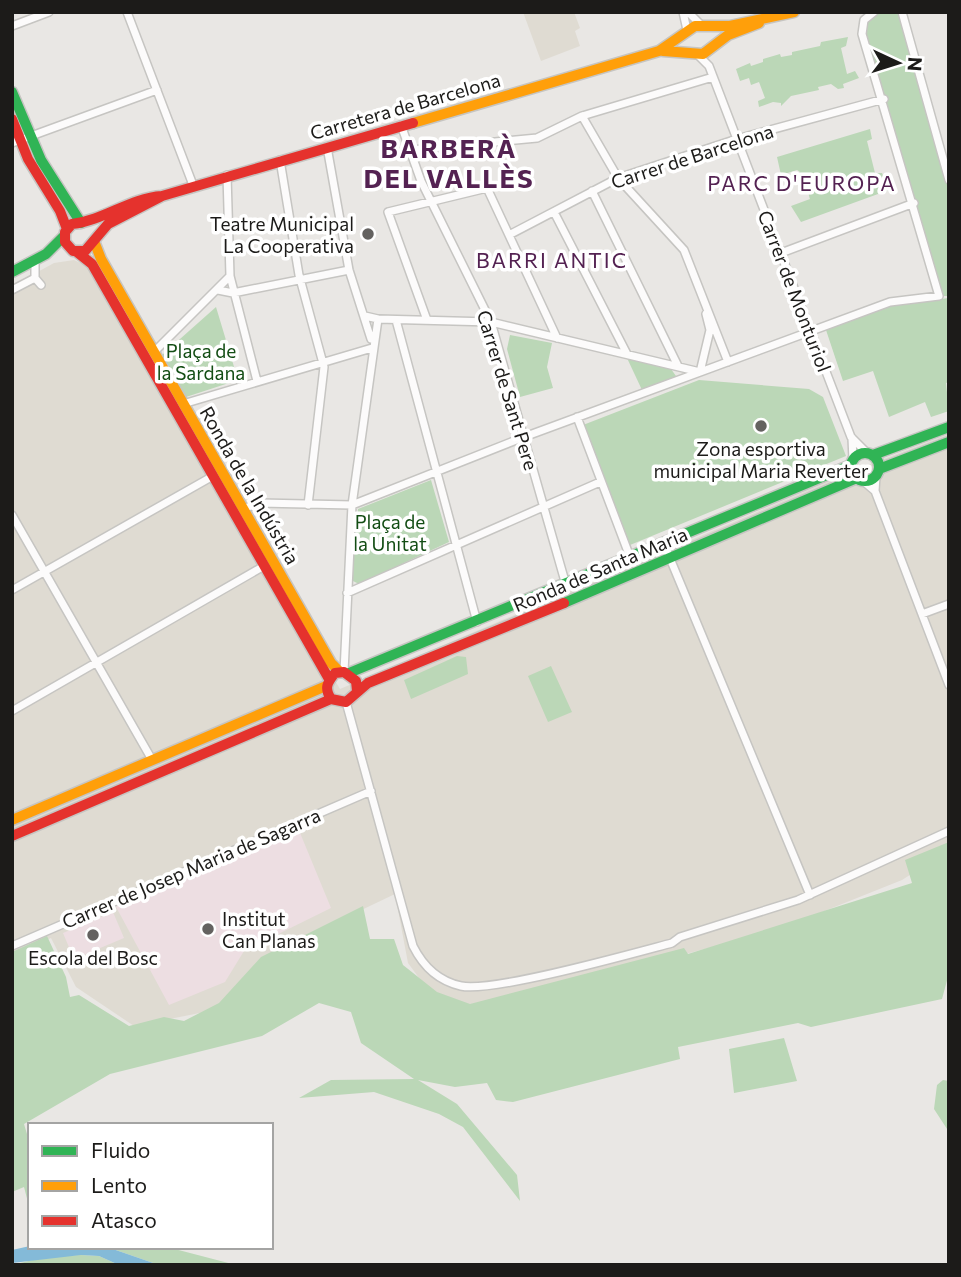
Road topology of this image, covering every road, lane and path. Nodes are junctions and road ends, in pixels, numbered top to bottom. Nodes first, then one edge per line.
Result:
1 (49, 12) edge
2 (127, 12) edge
3 (686, 12) edge
4 (794, 12) edge
5 (874, 12) edge
6 (902, 12) edge
7 (761, 22) junction
8 (12, 26) edge
9 (705, 26) junction
10 (686, 32) junction
11 (713, 47) junction
12 (659, 51) junction
13 (695, 53) junction
14 (709, 66) junction
15 (713, 77) junction
16 (157, 90) junction
17 (12, 92) edge
18 (884, 99) junction
19 (582, 116) junction
20 (12, 119) edge
21 (401, 125) junction
22 (737, 139) junction
23 (21, 140) edge
24 (327, 146) junction
25 (412, 150) junction
26 (280, 160) junction
27 (227, 175) junction
28 (618, 178) junction
29 (949, 180) edge
30 (193, 185) junction
31 (592, 191) junction
32 (162, 195) junction
33 (432, 201) junction
34 (914, 203) junction
35 (554, 212) junction
36 (83, 223) junction
37 (66, 233) junction
38 (509, 235) junction
39 (94, 241) junction
40 (76, 252) junction
41 (781, 253) junction
42 (46, 254) junction
43 (35, 260) junction
44 (349, 270) junction
45 (14, 271) edge
46 (230, 276) junction
47 (35, 278) junction
48 (301, 279) junction
49 (41, 285) dead end
50 (700, 286) junction
51 (15, 288) edge
52 (218, 290) junction
53 (233, 293) junction
54 (365, 316) junction
55 (378, 319) junction
56 (396, 320) junction
57 (426, 320) junction
58 (491, 322) junction
59 (812, 332) junction
60 (558, 338) junction
61 (372, 345) junction
62 (154, 352) junction
63 (627, 354) junction
64 (323, 362) junction
65 (727, 362) junction
66 (676, 366) junction
67 (700, 372) junction
68 (688, 377) junction
69 (679, 380) junction
70 (257, 381) junction
71 (183, 404) junction
72 (577, 417) junction
73 (949, 428) edge
74 (524, 437) junction
75 (852, 438) junction
76 (949, 442) edge
77 (870, 454) junction
78 (852, 462) junction
79 (436, 471) junction
80 (878, 472) junction
81 (213, 477) junction
82 (860, 479) junction
83 (600, 482) junction
84 (874, 491) junction
85 (308, 505) junction
86 (352, 505) junction
87 (544, 507) junction
88 (242, 509) junction
89 (12, 515) edge
90 (664, 544) junction
91 (456, 545) junction
92 (630, 558) junction
93 (670, 558) junction
94 (264, 566) junction
95 (44, 572) junction
96 (566, 585) junction
97 (12, 590) edge
98 (346, 593) junction
99 (949, 604) edge
100 (922, 614) junction
101 (477, 622) junction
102 (96, 664) junction
103 (344, 672) junction
104 (327, 682) junction
105 (949, 685) edge
106 (357, 691) junction
107 (331, 699) junction
108 (346, 702) junction
109 (12, 711) edge
110 (151, 758) junction
111 (371, 791) junction
112 (12, 820) edge
113 (949, 831) edge
114 (12, 835) edge
115 (810, 895) junction
116 (12, 946) edge

1 - 8 street
2 - 16 street
3 - 9 street
3 - 10 street
4 - 7 street
5 - 18 street
6 - 29 street
7 - 9 street
7 - 11 street
9 - 10 street
9 - 11 street
10 - 12 street
10 - 13 street
11 - 13 street
11 - 14 street, Carrer de Monturiol
12 - 13 street
12 - 21 street, Carretera de Barcelona
13 - 14 street, Carrer de Monturiol
14 - 15 street, Carrer de Monturiol
15 - 19 street
15 - 22 street, Carrer de Monturiol
16 - 23 street
16 - 30 street
17 - 23 street
18 - 22 street, Carrer de Barcelona
18 - 34 street
19 - 25 street
19 - 28 street
20 - 23 street
21 - 24 street, Carretera de Barcelona
21 - 25 street, Carrer de Sant Pere
22 - 28 street, Carrer de Barcelona
22 - 41 street, Carrer de Monturiol
23 - 36 street
23 - 37 street
24 - 26 street, Carretera de Barcelona
24 - 44 street
25 - 33 street, Carrer de Sant Pere
26 - 27 street, Carretera de Barcelona
26 - 48 street
27 - 30 street, Carretera de Barcelona
27 - 46 street
28 - 31 street, Carrer de Barcelona
28 - 50 street
30 - 32 street, Carretera de Barcelona
31 - 35 street, Carrer de Barcelona
31 - 66 street
32 - 36 street
32 - 39 street
33 - 38 street
33 - 57 street
33 - 58 street, Carrer de Sant Pere
34 - 41 street
34 - 59 street
35 - 38 street, Carrer de Barcelona
35 - 63 street
36 - 37 street
36 - 39 street
37 - 40 street
37 - 42 street
38 - 60 street
39 - 40 street
39 - 62 street, Ronda de la Indústria
40 - 42 street
40 - 81 street, Ronda de la Indústria
41 - 59 street, Carrer de Monturiol
42 - 43 street
43 - 45 street
43 - 47 street
44 - 48 street
44 - 54 street
45 - 51 street
46 - 52 street
46 - 53 street
47 - 49 street
47 - 51 street
48 - 53 street
48 - 64 street
50 - 65 street
50 - 67 street
52 - 53 street
52 - 62 street
53 - 70 street
54 - 55 street
54 - 61 street
55 - 56 street
55 - 61 street
56 - 57 street
56 - 79 street
57 - 58 street
58 - 60 street
58 - 74 street, Carrer de Sant Pere
59 - 65 street
59 - 75 street, Carrer de Monturiol
60 - 63 street
61 - 64 street
61 - 86 street
62 - 71 street, Ronda de la Indústria
63 - 66 street
64 - 70 street
64 - 85 street
65 - 67 street
66 - 67 street
66 - 68 street
66 - 69 street
67 - 68 street
68 - 69 street
69 - 72 street
70 - 71 street
71 - 88 street, Ronda de la Indústria
72 - 74 street
72 - 83 street
73 - 77 street
74 - 79 street
74 - 87 street, Carrer de Sant Pere
75 - 77 street, Carrer de Monturiol
75 - 78 street, Carrer de Monturiol
76 - 80 street
77 - 78 street, Ronda de Santa Maria
77 - 80 street
78 - 82 street
78 - 90 street, Ronda de Santa Maria
79 - 86 street
79 - 91 street
80 - 82 street, Ronda de Santa Maria
80 - 84 street
81 - 94 street, Ronda de la Indústria
81 - 95 street
82 - 84 street
82 - 93 street, Ronda de Santa Maria
83 - 87 street
83 - 92 street
84 - 100 street
85 - 86 street
85 - 88 street
86 - 98 street
87 - 91 street
87 - 96 street, Carrer de Sant Pere
88 - 103 street, Ronda de la Indústria
89 - 95 street
90 - 92 street, Ronda de Santa Maria
90 - 93 street
91 - 98 street
91 - 101 street
92 - 96 street, Ronda de Santa Maria
93 - 106 street, Ronda de Santa Maria
93 - 115 street
94 - 102 street
94 - 104 street, Ronda de la Indústria
95 - 97 street
95 - 102 street
96 - 101 street, Ronda de Santa Maria
98 - 103 street
99 - 100 street
100 - 105 street
101 - 103 street, Ronda de Santa Maria
102 - 109 street
102 - 110 street
103 - 104 street
103 - 106 street
104 - 107 street
104 - 110 street
106 - 108 street
107 - 108 street
107 - 114 street
108 - 111 street
110 - 112 street
111 - 115 street
111 - 116 street, Carrer de Josep Maria de Sagarra
113 - 115 street

